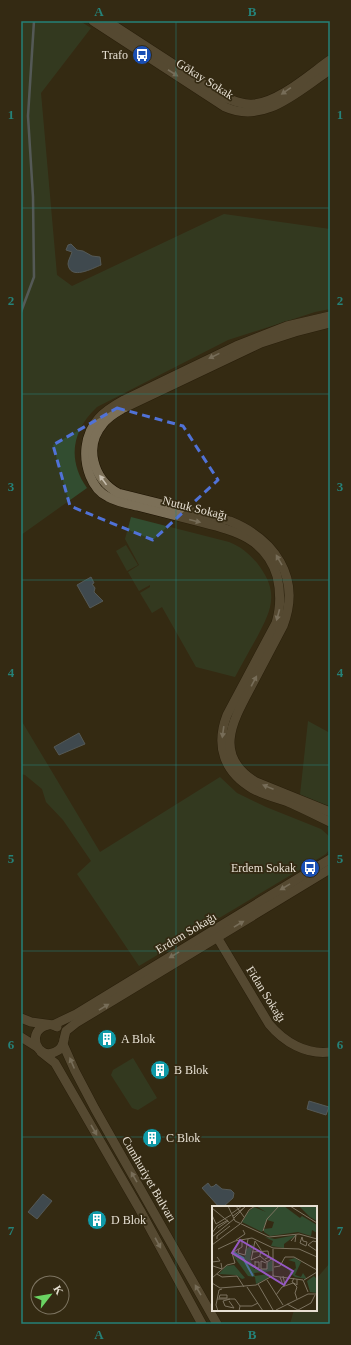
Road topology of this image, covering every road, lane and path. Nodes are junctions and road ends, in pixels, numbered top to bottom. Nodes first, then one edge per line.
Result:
1 (93, 21) edge
2 (107, 21) edge
3 (154, 56) junction
4 (330, 60) edge
5 (330, 70) edge
6 (330, 316) edge
7 (330, 323) edge
8 (330, 812) edge
9 (330, 822) edge
10 (330, 859) edge
11 (330, 869) edge
12 (217, 938) junction
13 (21, 1018) edge
14 (51, 1025) junction
15 (21, 1037) edge
16 (63, 1042) junction
17 (39, 1049) junction
18 (330, 1052) edge
19 (95, 1109) junction
20 (85, 1114) junction
21 (150, 1206) junction
22 (142, 1214) junction
23 (202, 1324) edge
24 (217, 1324) edge

1 - 3 street, Gökay Sokak
2 - 3 street, Gökay Sokak
4 -> 3 street, Gökay Sokak
3 -> 5 street, Gökay Sokak
6 -> 9 street, Nutuk Sokağı
8 -> 7 street, Nutuk Sokağı
10 -> 14 street, Erdem Sokağı
12 -> 11 street, Erdem Sokağı
16 -> 12 street, Erdem Sokağı
12 - 18 street, Fidan Sokağı
13 - 14 street
14 - 16 street
14 - 17 street
15 - 17 street, Cumhuriyet Bulvarı
16 - 17 street
19 -> 16 street, Cumhuriyet Bulvarı
17 - 20 street, Cumhuriyet Bulvarı
19 - 20 street
21 -> 19 street, Cumhuriyet Bulvarı
20 -> 22 street, Cumhuriyet Bulvarı
21 - 22 street
24 -> 21 street, Cumhuriyet Bulvarı
22 -> 23 street, Cumhuriyet Bulvarı

